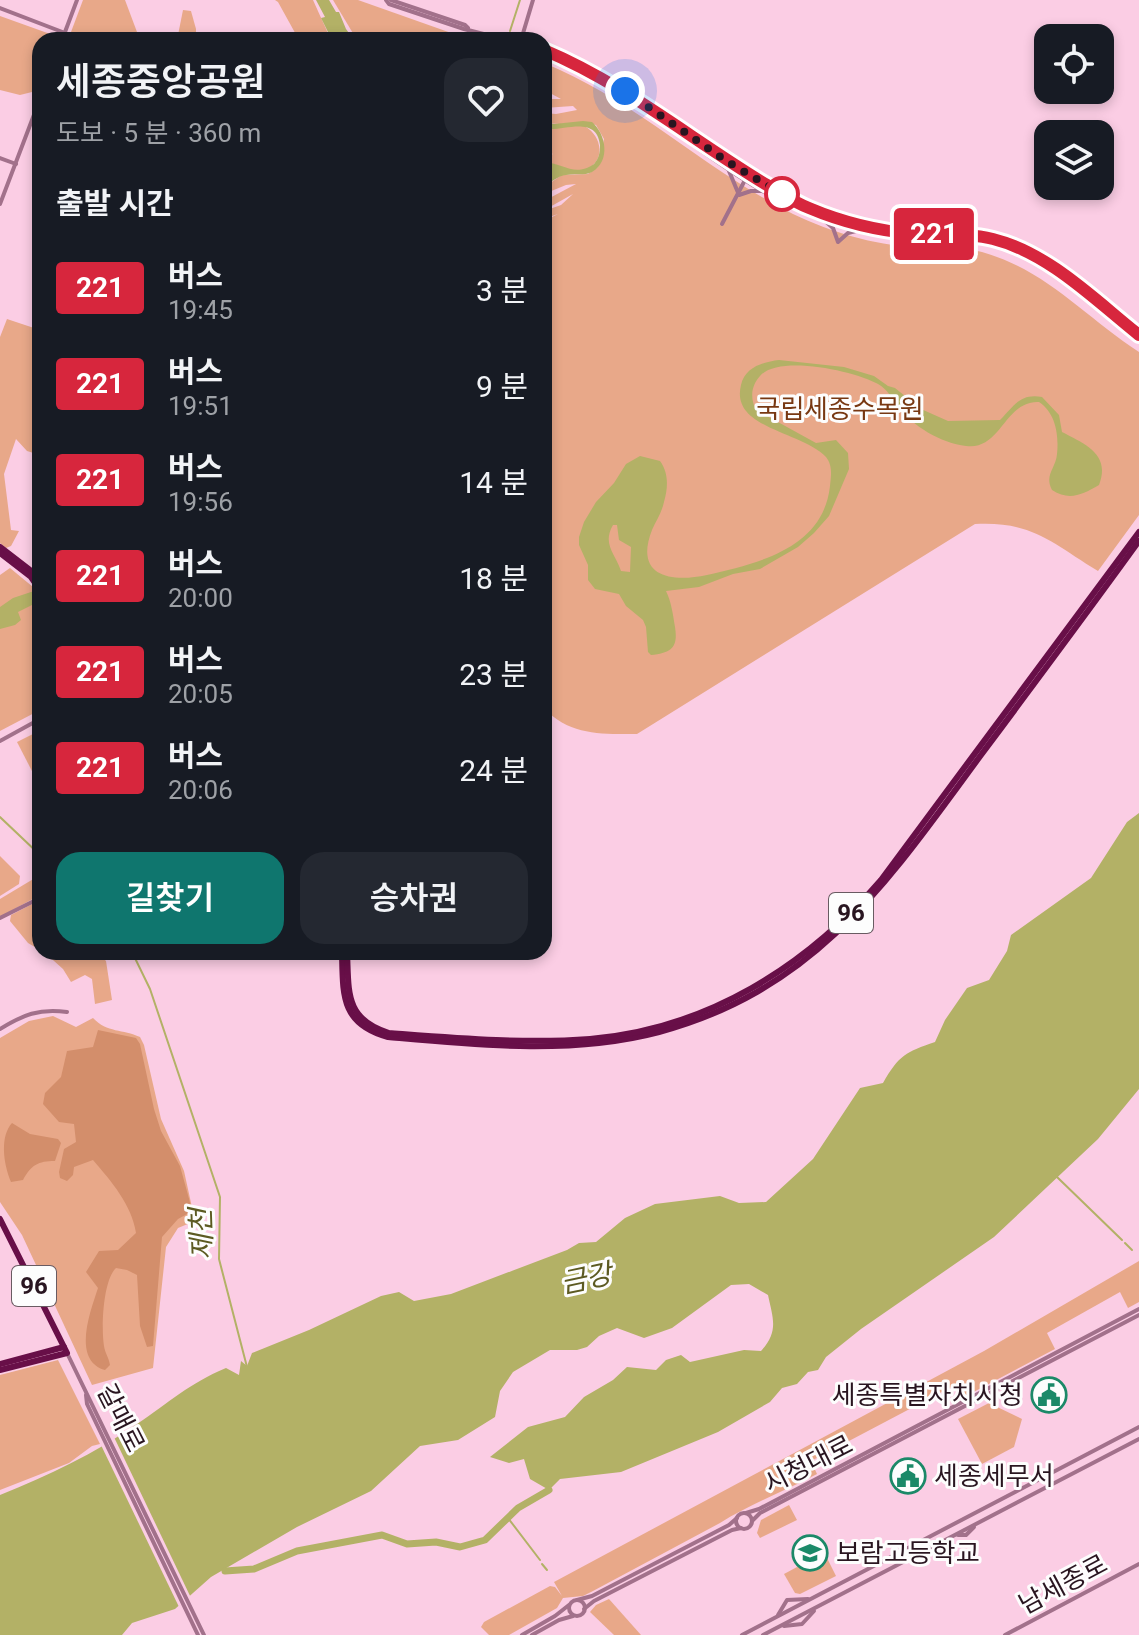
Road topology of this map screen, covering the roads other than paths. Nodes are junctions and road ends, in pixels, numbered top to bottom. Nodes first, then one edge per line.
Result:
1 (77, 0) edge
2 (388, 0) edge
3 (533, 0) edge
4 (0, 8) edge
5 (62, 32) edge
6 (65, 32) edge
7 (481, 32) edge
8 (523, 32) edge
9 (552, 53) edge
10 (552, 60) edge
11 (32, 121) edge
12 (0, 158) edge
13 (16, 164) junction
14 (724, 166) junction
15 (747, 177) junction
16 (765, 191) junction
17 (739, 195) junction
18 (0, 204) edge
19 (820, 218) junction
20 (722, 224) dead end
21 (862, 231) junction
22 (1139, 335) edge
23 (1139, 341) edge
24 (1139, 532) edge
25 (1139, 541) edge
26 (0, 547) edge
27 (5, 555) edge
28 (32, 575) edge
29 (32, 578) edge
30 (32, 723) edge
31 (0, 741) edge
32 (32, 902) edge
33 (0, 918) edge
34 (345, 960) edge
35 (67, 1012) dead end
36 (0, 1029) edge
37 (407, 1037) junction
38 (0, 1219) edge
39 (1139, 1312) edge
40 (66, 1350) junction
41 (0, 1367) edge
42 (1139, 1427) edge
43 (1139, 1439) edge
44 (746, 1513) junction
45 (737, 1518) junction
46 (752, 1521) junction
47 (741, 1528) junction
48 (1139, 1564) edge
49 (815, 1598) junction
50 (577, 1600) junction
51 (569, 1605) junction
52 (584, 1609) junction
53 (573, 1616) junction
54 (773, 1620) junction
55 (201, 1635) edge
56 (522, 1635) edge
57 (532, 1635) edge
58 (742, 1635) edge
59 (763, 1635) edge
60 (1005, 1635) edge

1 - 6 street
2 - 7 street
3 - 8 street
4 - 5 street
9 - 15 street
10 - 14 street
11 - 13 street
12 - 13 street
13 - 18 street
14 - 15 street
14 - 17 street
15 - 16 street
15 - 17 street
15 - 22 street
16 - 17 street
16 - 19 street
17 - 20 street
19 - 21 street
19 - 21 street
21 - 23 street
24 - 37 main road, 96
25 - 37 main road, 96
26 - 27 main road
27 - 28 main road
27 - 29 main road
30 - 31 street
32 - 33 street
34 - 37 main road, 96
35 - 36 street
38 - 40 main road, 갈매로 / 96
39 - 44 street, 시청대로
39 - 46 street, 시청대로
40 - 41 main road
40 - 55 street, 갈매로
42 - 49 street
43 - 59 street
44 - 45 street
44 - 46 street
45 - 47 street
45 - 50 street
46 - 47 street
47 - 52 street
48 - 60 street, 남세종로
49 - 54 street
49 - 54 street
50 - 51 street
50 - 52 street
51 - 53 street
51 - 56 street
52 - 53 street
53 - 57 street
54 - 58 street

